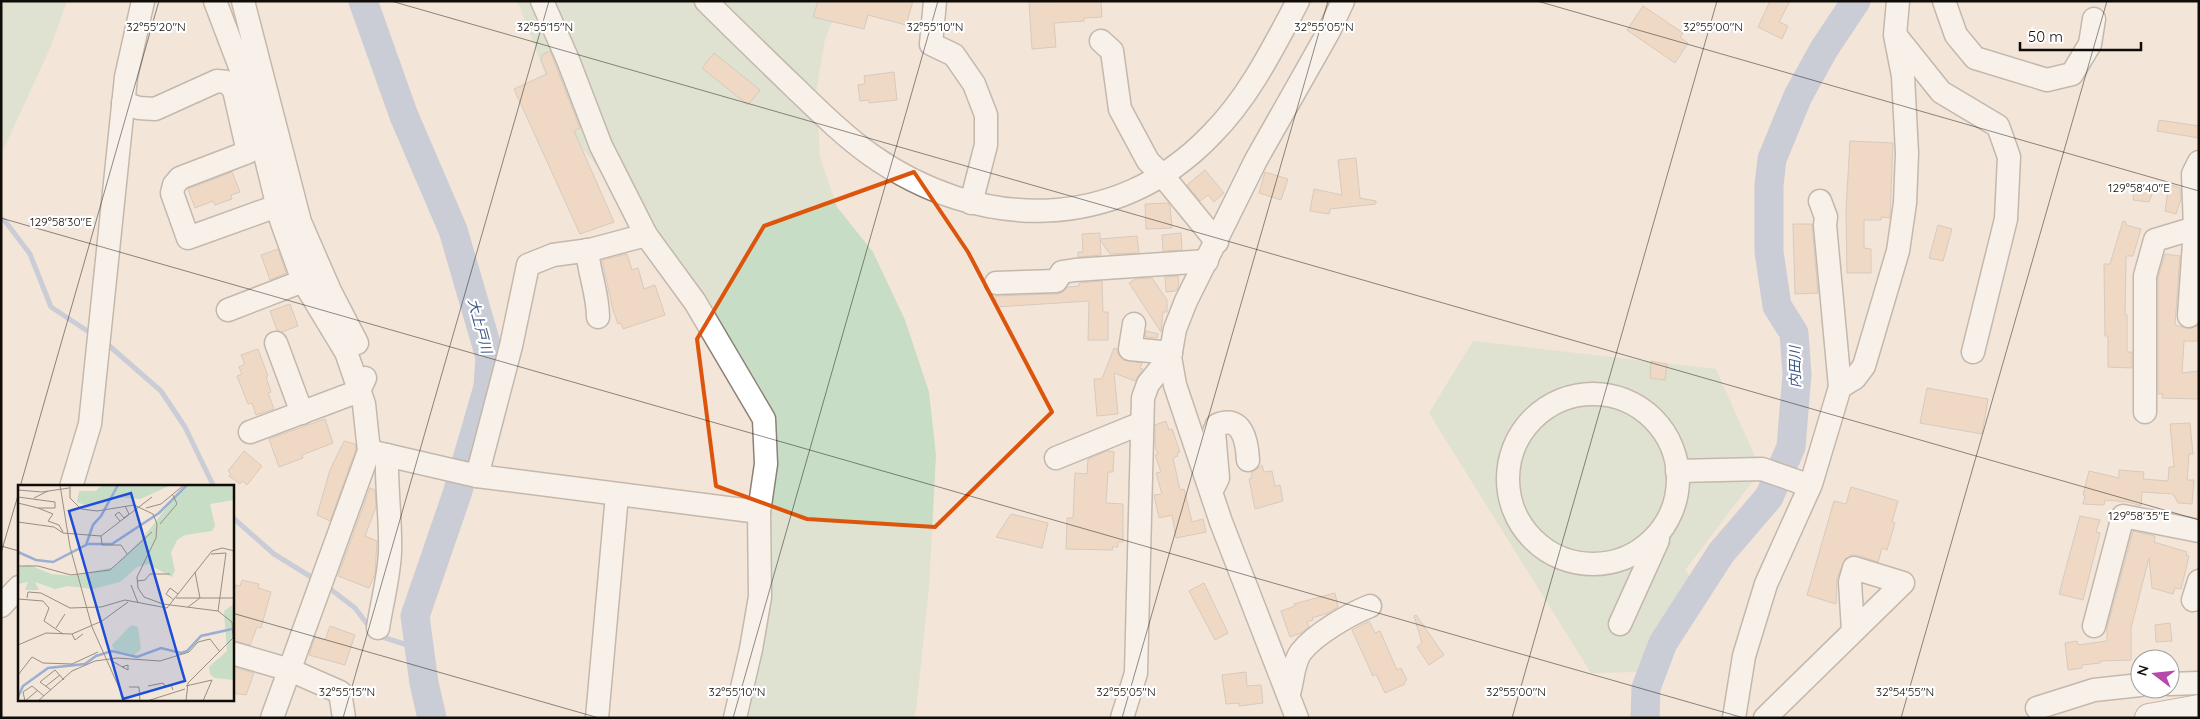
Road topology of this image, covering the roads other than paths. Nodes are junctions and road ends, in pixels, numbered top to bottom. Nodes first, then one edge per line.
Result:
1 (143, 1) edge
2 (215, 1) edge
3 (243, 1) edge
4 (542, 1) edge
5 (706, 1) edge
6 (935, 1) edge
7 (1298, 1) edge
8 (1343, 1) edge
9 (1898, 1) edge
10 (1944, 1) edge
11 (2094, 19) dead end
12 (1895, 35) junction
13 (1101, 41) dead end
14 (124, 104) junction
15 (2199, 162) edge
16 (1163, 176) junction
17 (1820, 201) dead end
18 (971, 203) junction
19 (278, 206) junction
20 (2195, 228) junction
21 (646, 235) junction
22 (587, 250) junction
23 (1212, 252) junction
24 (303, 281) junction
25 (996, 282) dead end
26 (228, 310) dead end
27 (2189, 316) dead end
28 (598, 317) dead end
29 (1134, 324) dead end
30 (276, 343) dead end
31 (1973, 352) dead end
32 (1171, 355) junction
33 (1840, 387) junction
34 (359, 392) junction
35 (2146, 412) dead end
36 (302, 413) junction
37 (1142, 423) junction
38 (250, 432) dead end
39 (378, 453) junction
40 (1056, 458) dead end
41 (1248, 460) dead end
42 (1677, 471) junction
43 (477, 476) junction
44 (71, 485) edge
45 (1804, 485) junction
46 (1211, 491) junction
47 (617, 495) junction
48 (759, 512) junction
49 (1666, 524) junction
50 (2199, 531) edge
51 (18, 588) edge
52 (1, 606) edge
53 (1370, 606) dead end
54 (1620, 624) dead end
55 (2094, 626) dead end
56 (378, 628) dead end
57 (1853, 631) dead end
58 (234, 654) edge
59 (290, 670) junction
60 (2199, 683) edge
61 (2180, 684) edge
62 (2130, 686) edge
63 (1289, 694) junction
64 (2036, 708) dead end
65 (2199, 709) edge
66 (272, 718) edge
67 (344, 718) edge
68 (597, 718) edge
69 (734, 718) edge
70 (1122, 718) edge
71 (1297, 718) edge
72 (1734, 718) edge
73 (1765, 718) edge
74 (2149, 718) edge

1 - 14 street
2 - 19 street
3 - 34 street
4 - 21 street
5 - 18 street
6 - 18 street
7 - 16 street
8 - 23 street
9 - 12 street
10 - 11 street
12 - 31 street
12 - 33 street
13 - 16 street
14 - 19 street
14 - 44 street
15 - 20 street
16 - 18 street
16 - 23 street
17 - 33 street
19 - 24 street
20 - 27 street
20 - 35 street
21 - 22 street
21 - 48 street
22 - 28 street
22 - 43 street
23 - 25 street
23 - 32 street
24 - 26 street
24 - 34 street
29 - 32 street
30 - 36 street
32 - 37 street
32 - 46 street
33 - 45 street
34 - 36 street
34 - 39 street
36 - 38 street
37 - 40 street
37 - 70 street
39 - 43 street
39 - 56 street
39 - 59 street
41 - 46 street
42 - 45 street
42 - 49 street
42 - 49 street
43 - 47 street
45 - 72 street
46 - 63 street
47 - 48 street
47 - 68 street
48 - 69 street
49 - 54 street
50 - 55 street
51 - 52 street
53 - 63 street
57 - 73 street
58 - 59 street
59 - 66 street
59 - 67 street
60 - 61 street
62 - 64 street
63 - 71 street
65 - 74 highway

